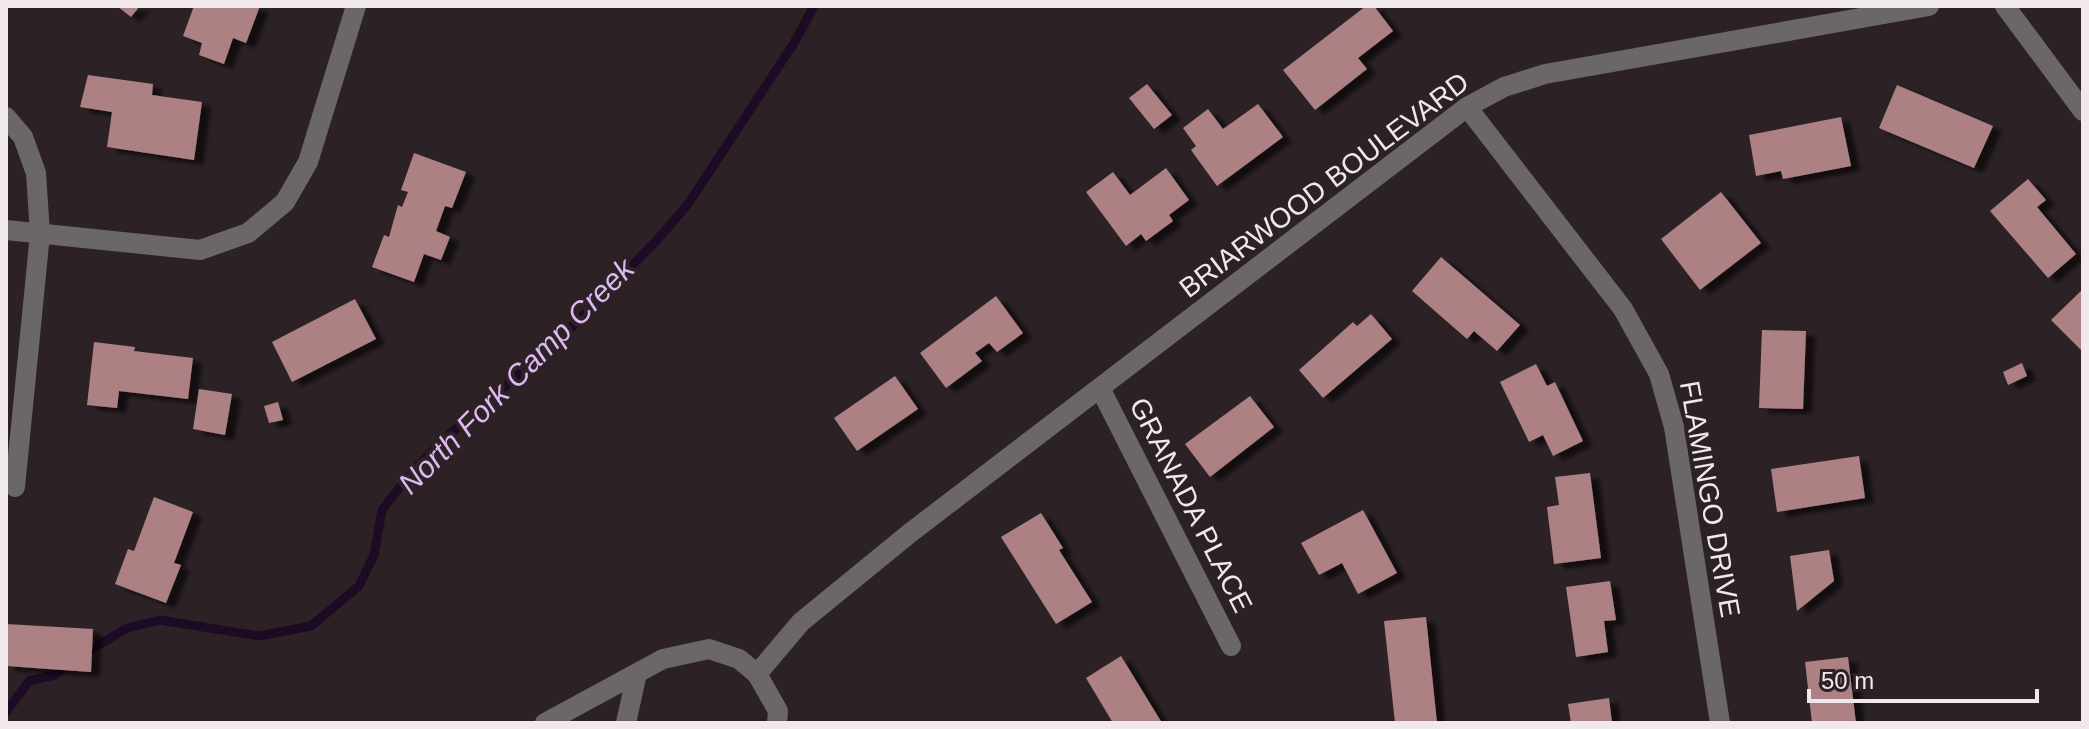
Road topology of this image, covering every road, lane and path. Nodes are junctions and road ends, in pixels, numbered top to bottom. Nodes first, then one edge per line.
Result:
1 (356, 6) edge
2 (1929, 6) edge
3 (2005, 6) edge
4 (1467, 107) junction
5 (2083, 111) edge
6 (6, 117) edge
7 (6, 230) edge
8 (40, 234) junction
9 (1100, 388) junction
10 (15, 487) dead end
11 (1231, 646) dead end
12 (637, 673) junction
13 (757, 674) junction
14 (545, 723) edge
15 (626, 723) edge
16 (777, 723) edge
17 (1720, 723) edge

1 - 8 street
2 - 4 street, BRIARWOOD BOULEVARD
3 - 5 street
4 - 9 street, BRIARWOOD BOULEVARD
4 - 17 street, FLAMINGO DRIVE
6 - 8 street
7 - 8 street
8 - 10 street
9 - 11 street, GRANADA PLACE
9 - 13 street, BRIARWOOD BOULEVARD
12 - 13 street
12 - 14 street
12 - 15 street
13 - 16 street

